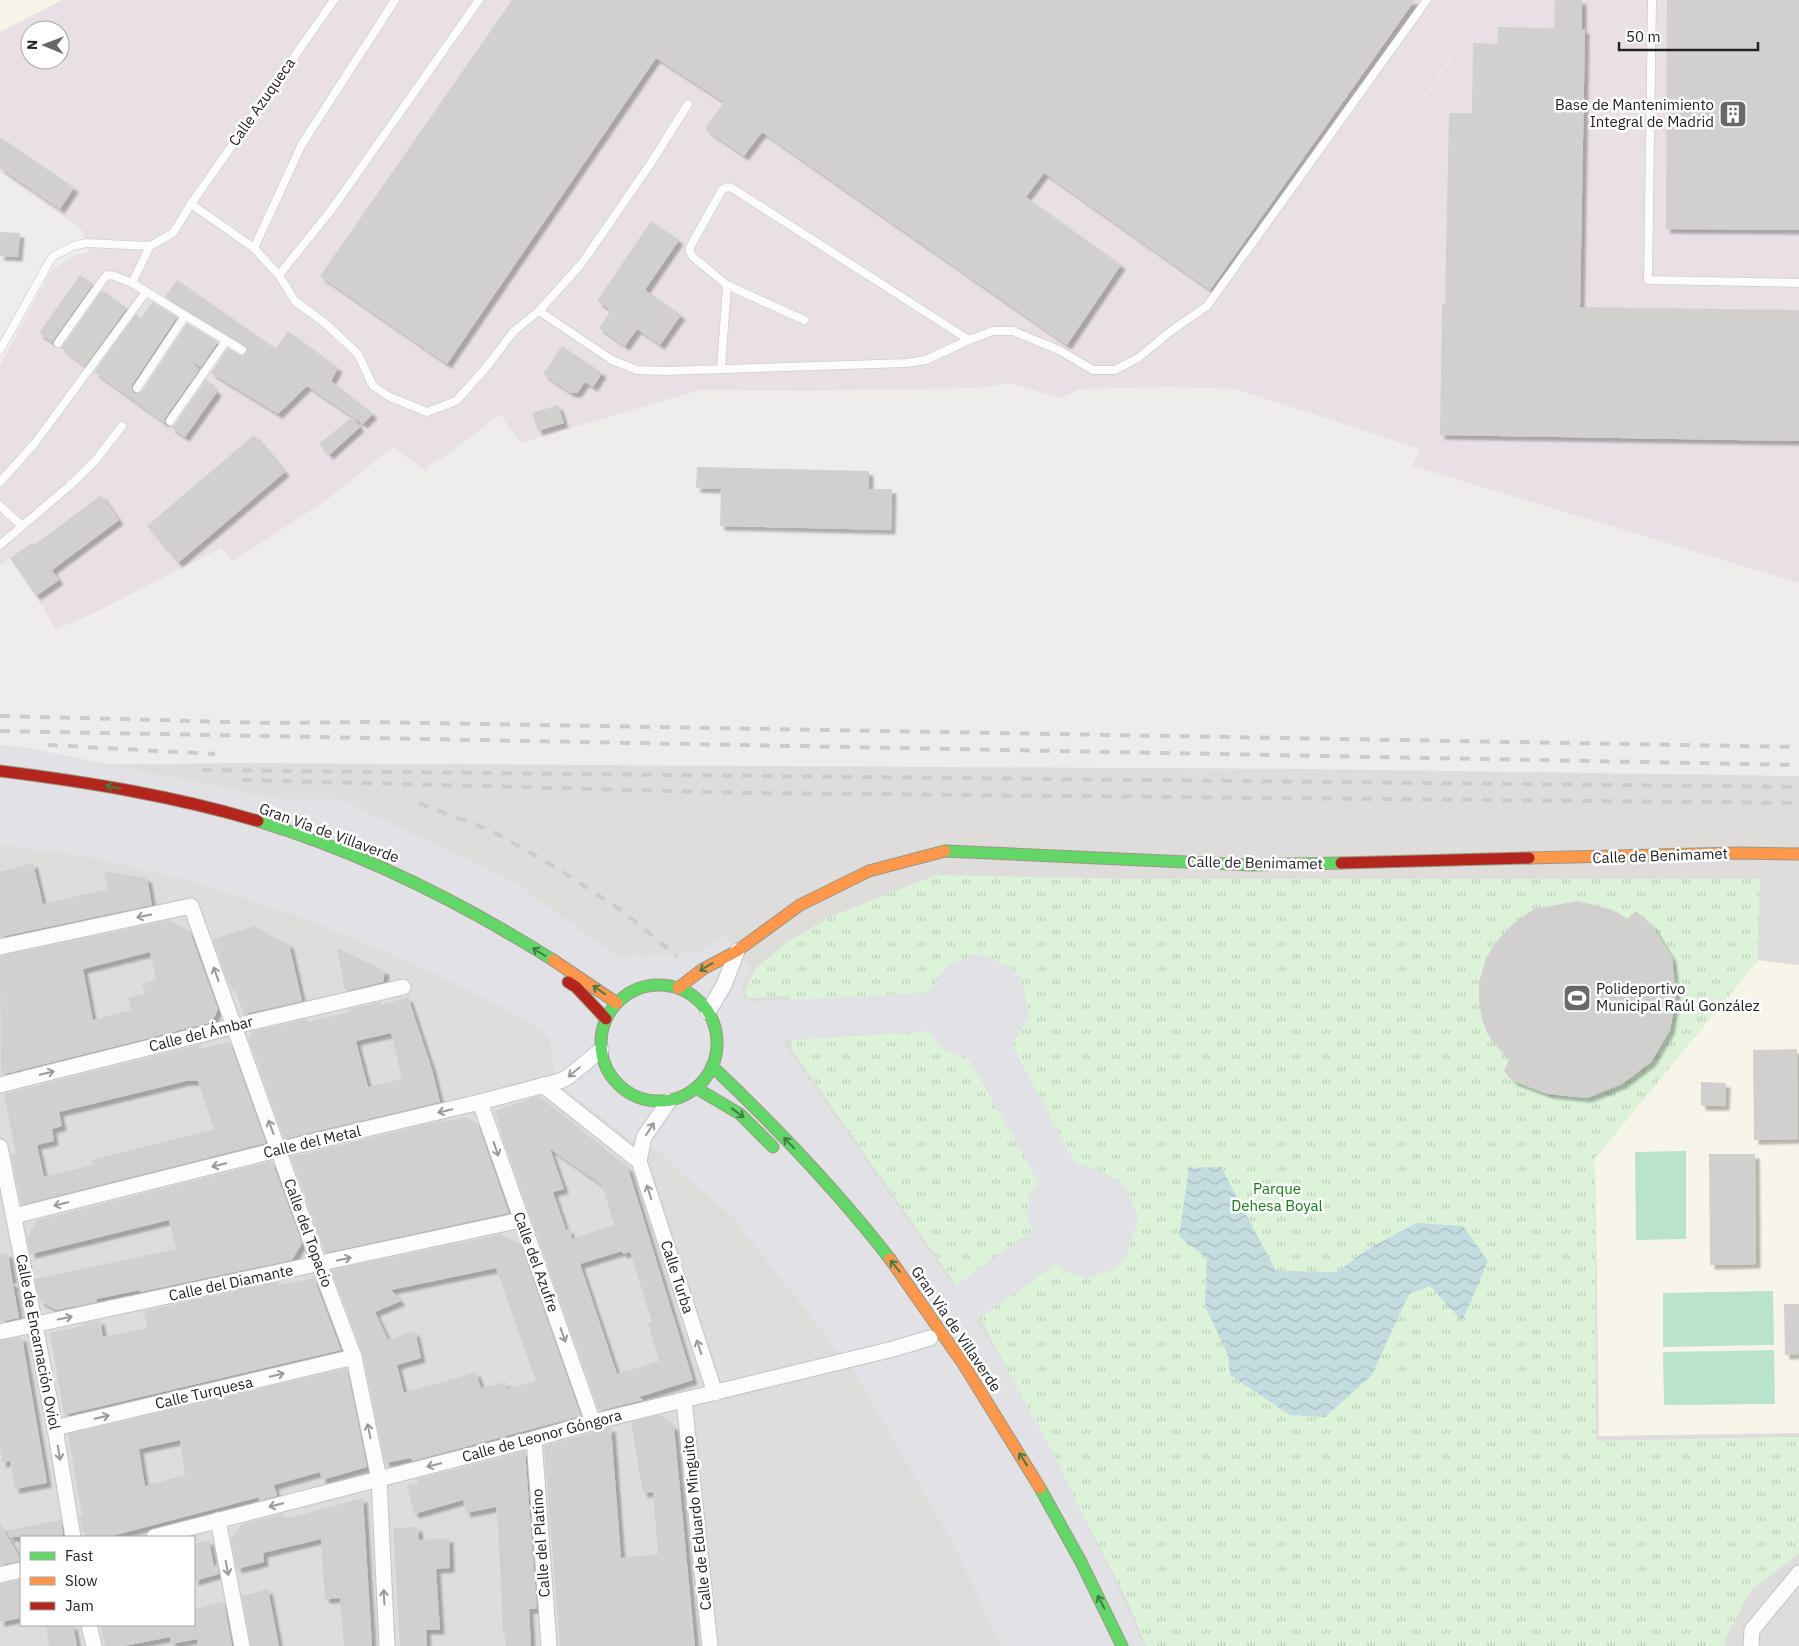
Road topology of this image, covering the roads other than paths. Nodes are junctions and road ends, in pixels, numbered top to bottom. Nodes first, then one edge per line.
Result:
1 (334, 0) edge
2 (394, 0) edge
3 (479, 0) edge
4 (1427, 0) edge
5 (1652, 0) edge
6 (688, 104) dead end
7 (191, 204) junction
8 (150, 246) junction
9 (254, 248) junction
10 (279, 275) junction
11 (1799, 282) edge
12 (132, 284) junction
13 (727, 285) junction
14 (146, 292) junction
15 (539, 311) junction
16 (185, 316) junction
17 (804, 320) dead end
18 (969, 340) junction
19 (226, 341) junction
20 (58, 343) dead end
21 (0, 350) edge
22 (242, 350) dead end
23 (721, 369) junction
24 (137, 388) dead end
25 (170, 421) dead end
26 (122, 426) dead end
27 (0, 482) edge
28 (0, 506) edge
29 (22, 526) junction
30 (0, 544) edge
31 (0, 771) edge
32 (0, 782) edge
33 (1799, 854) edge
34 (493, 937) dead end
35 (0, 947) edge
36 (737, 951) junction
37 (543, 967) dead end
38 (403, 987) dead end
39 (678, 988) junction
40 (617, 1003) junction
41 (708, 1012) junction
42 (606, 1019) junction
43 (235, 1026) junction
44 (601, 1050) junction
45 (712, 1066) junction
46 (0, 1085) edge
47 (543, 1085) junction
48 (696, 1088) junction
49 (669, 1101) junction
50 (480, 1102) junction
51 (0, 1149) edge
52 (279, 1150) junction
53 (781, 1155) dead end
54 (639, 1161) junction
55 (14, 1216) junction
56 (521, 1220) junction
57 (319, 1264) junction
58 (34, 1324) junction
59 (0, 1332) edge
60 (930, 1338) dead end
61 (354, 1357) junction
62 (715, 1393) junction
63 (684, 1400) junction
64 (593, 1422) junction
65 (55, 1428) junction
66 (534, 1439) junction
67 (379, 1479) junction
68 (218, 1520) junction
69 (73, 1536) edge
70 (158, 1536) edge
71 (20, 1570) edge
72 (1799, 1573) edge
73 (0, 1575) edge
74 (1082, 1590) dead end
75 (89, 1626) edge
76 (94, 1646) edge
77 (242, 1646) edge
78 (387, 1646) edge
79 (549, 1646) edge
80 (710, 1646) edge
81 (1110, 1646) edge
82 (1122, 1646) edge
83 (1752, 1646) edge

1 - 7 lane, Calle Azuqueca
2 - 9 lane
3 - 10 lane
4 - 18 lane
5 - 11 lane
6 - 15 lane
7 - 8 lane, Calle Azuqueca
7 - 9 lane
8 - 12 lane
8 - 21 lane
9 - 10 lane
10 - 15 lane
12 - 14 lane
12 - 20 lane
13 - 17 lane
13 - 18 lane
13 - 23 lane
14 - 16 lane
14 - 27 lane
15 - 23 lane
16 - 19 lane
16 - 24 lane
18 - 23 lane
19 - 22 lane
19 - 25 lane
26 - 29 lane
28 - 29 lane
29 - 30 lane
40 -> 31 street, Gran Vía de Villaverde
32 - 34 street, Gran Vía de Villaverde
33 - 36 street, Calle de Benimamet
43 -> 35 street, Calle del Topacio
36 -> 39 street, Calle de Benimamet
36 - 41 street
37 - 42 street
38 - 43 street, Calle del Ámbar
39 - 40 street
39 - 41 street
40 - 42 street
41 - 45 street
42 - 44 street
46 -> 43 street, Calle del Ámbar
52 -> 43 street, Calle del Topacio
44 -> 47 street, Calle del Metal
44 - 49 street
45 - 48 street
82 -> 45 street, Gran Vía de Villaverde
47 - 50 street, Calle del Metal
47 - 54 street
48 - 49 street
48 -> 53 street
54 -> 49 street
50 -> 52 street, Calle del Metal
50 -> 56 street, Calle del Azufre
51 - 55 street, Calle de Encarnación Oviol
52 -> 55 street, Calle del Metal
52 - 57 street, Calle del Topacio
62 -> 54 street, Calle Turba
55 - 58 street, Calle de Encarnación Oviol
57 -> 56 street, Calle del Diamante
56 -> 64 street, Calle del Azufre
58 -> 57 street, Calle del Diamante
57 - 61 street, Calle del Topacio
58 - 59 street, Calle del Diamante
58 - 65 street, Calle de Encarnación Oviol
60 - 62 street, Calle de Leonor Góngora
65 -> 61 street, Calle Turquesa
67 -> 61 street, Calle del Topacio
62 - 63 street, Calle de Leonor Góngora
63 - 64 street, Calle de Leonor Góngora
63 - 80 street, Calle de Eduardo Minguito
64 - 66 street, Calle de Leonor Góngora
65 -> 69 street, Calle de Encarnación Oviol
66 -> 67 street, Calle de Leonor Góngora
66 - 79 street, Calle del Platino
67 -> 68 street, Calle de Leonor Góngora
78 -> 67 street, Calle del Topacio
68 - 70 street, Calle de Leonor Góngora
68 -> 77 street
71 - 73 street
72 - 83 street
74 - 81 street
75 - 76 street

